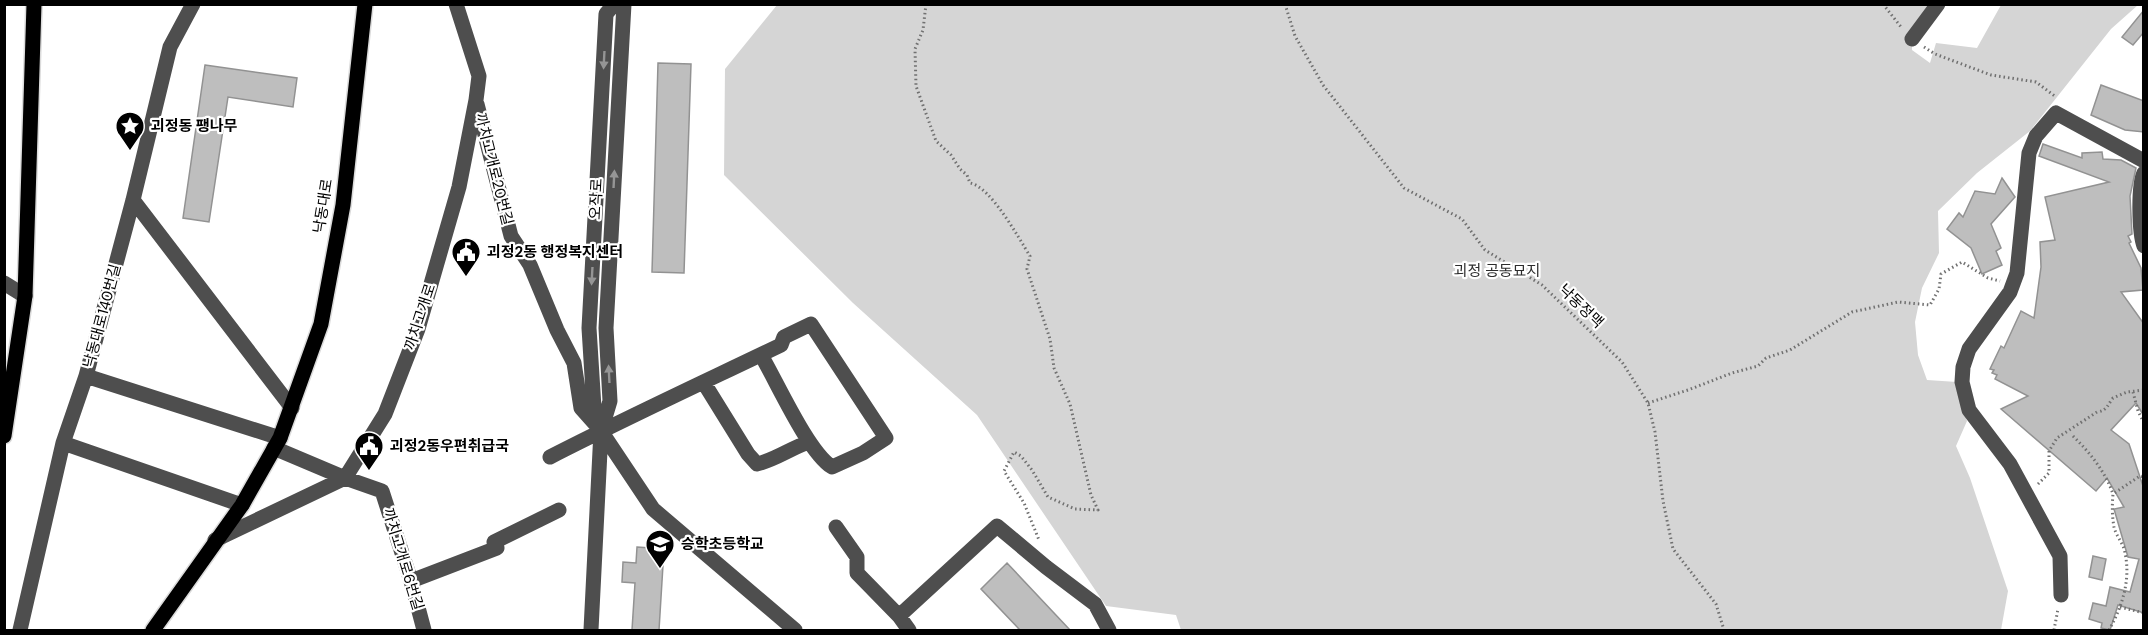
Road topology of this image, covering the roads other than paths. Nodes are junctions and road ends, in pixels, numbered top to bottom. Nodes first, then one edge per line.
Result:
1 (34, 4) edge
2 (193, 4) edge
3 (365, 4) edge
4 (456, 4) edge
5 (614, 4) edge
6 (624, 4) edge
7 (1938, 4) edge
8 (1912, 39) road end
9 (476, 100) junction
10 (2144, 161) edge
11 (2144, 173) edge
12 (133, 200) junction
13 (2144, 246) edge
14 (4, 283) edge
15 (25, 296) junction
16 (761, 355) junction
17 (86, 376) junction
18 (704, 383) junction
19 (292, 408) junction
20 (601, 431) junction
21 (4, 436) edge
22 (809, 442) junction
23 (63, 443) junction
24 (277, 443) junction
25 (550, 457) dead end
26 (345, 478) junction
27 (242, 505) junction
28 (560, 510) dead end
29 (836, 527) dead end
30 (215, 540) junction
31 (411, 581) junction
32 (2061, 595) road end
33 (899, 616) junction
34 (20, 630) edge
35 (153, 630) edge
36 (424, 630) edge
37 (591, 630) edge
38 (795, 630) edge
39 (909, 630) edge
40 (1109, 630) edge

1 - 15 main road
2 - 12 street, 낙동대로140번길
3 - 19 main road, 낙동대로
4 - 9 street, 까치고개로
5 -> 20 street, 오작로
20 -> 6 street, 오작로
7 - 8 street
9 - 20 street, 까치고개로20번길
9 - 26 street, 까치고개로
10 - 32 street
11 - 13 street
12 - 17 street, 낙동대로140번길
12 - 19 street
14 - 15 street
15 - 21 main road
16 - 18 street
16 - 22 street
16 - 22 street
17 - 23 street, 낙동대로140번길
17 - 24 street
18 - 20 street
18 - 22 street
19 - 24 main road, 낙동대로
20 - 25 street
20 - 37 street
20 - 38 street, 오작로
23 - 27 street
23 - 34 street, 낙동대로140번길
24 - 26 street
24 - 27 main road, 낙동대로
26 - 30 street
26 - 31 street, 까치고개로6번길
27 - 30 main road, 낙동대로
28 - 31 street
29 - 33 street
30 - 35 main road, 낙동대로
31 - 36 street, 까치고개로6번길
33 - 39 street
33 - 40 street

